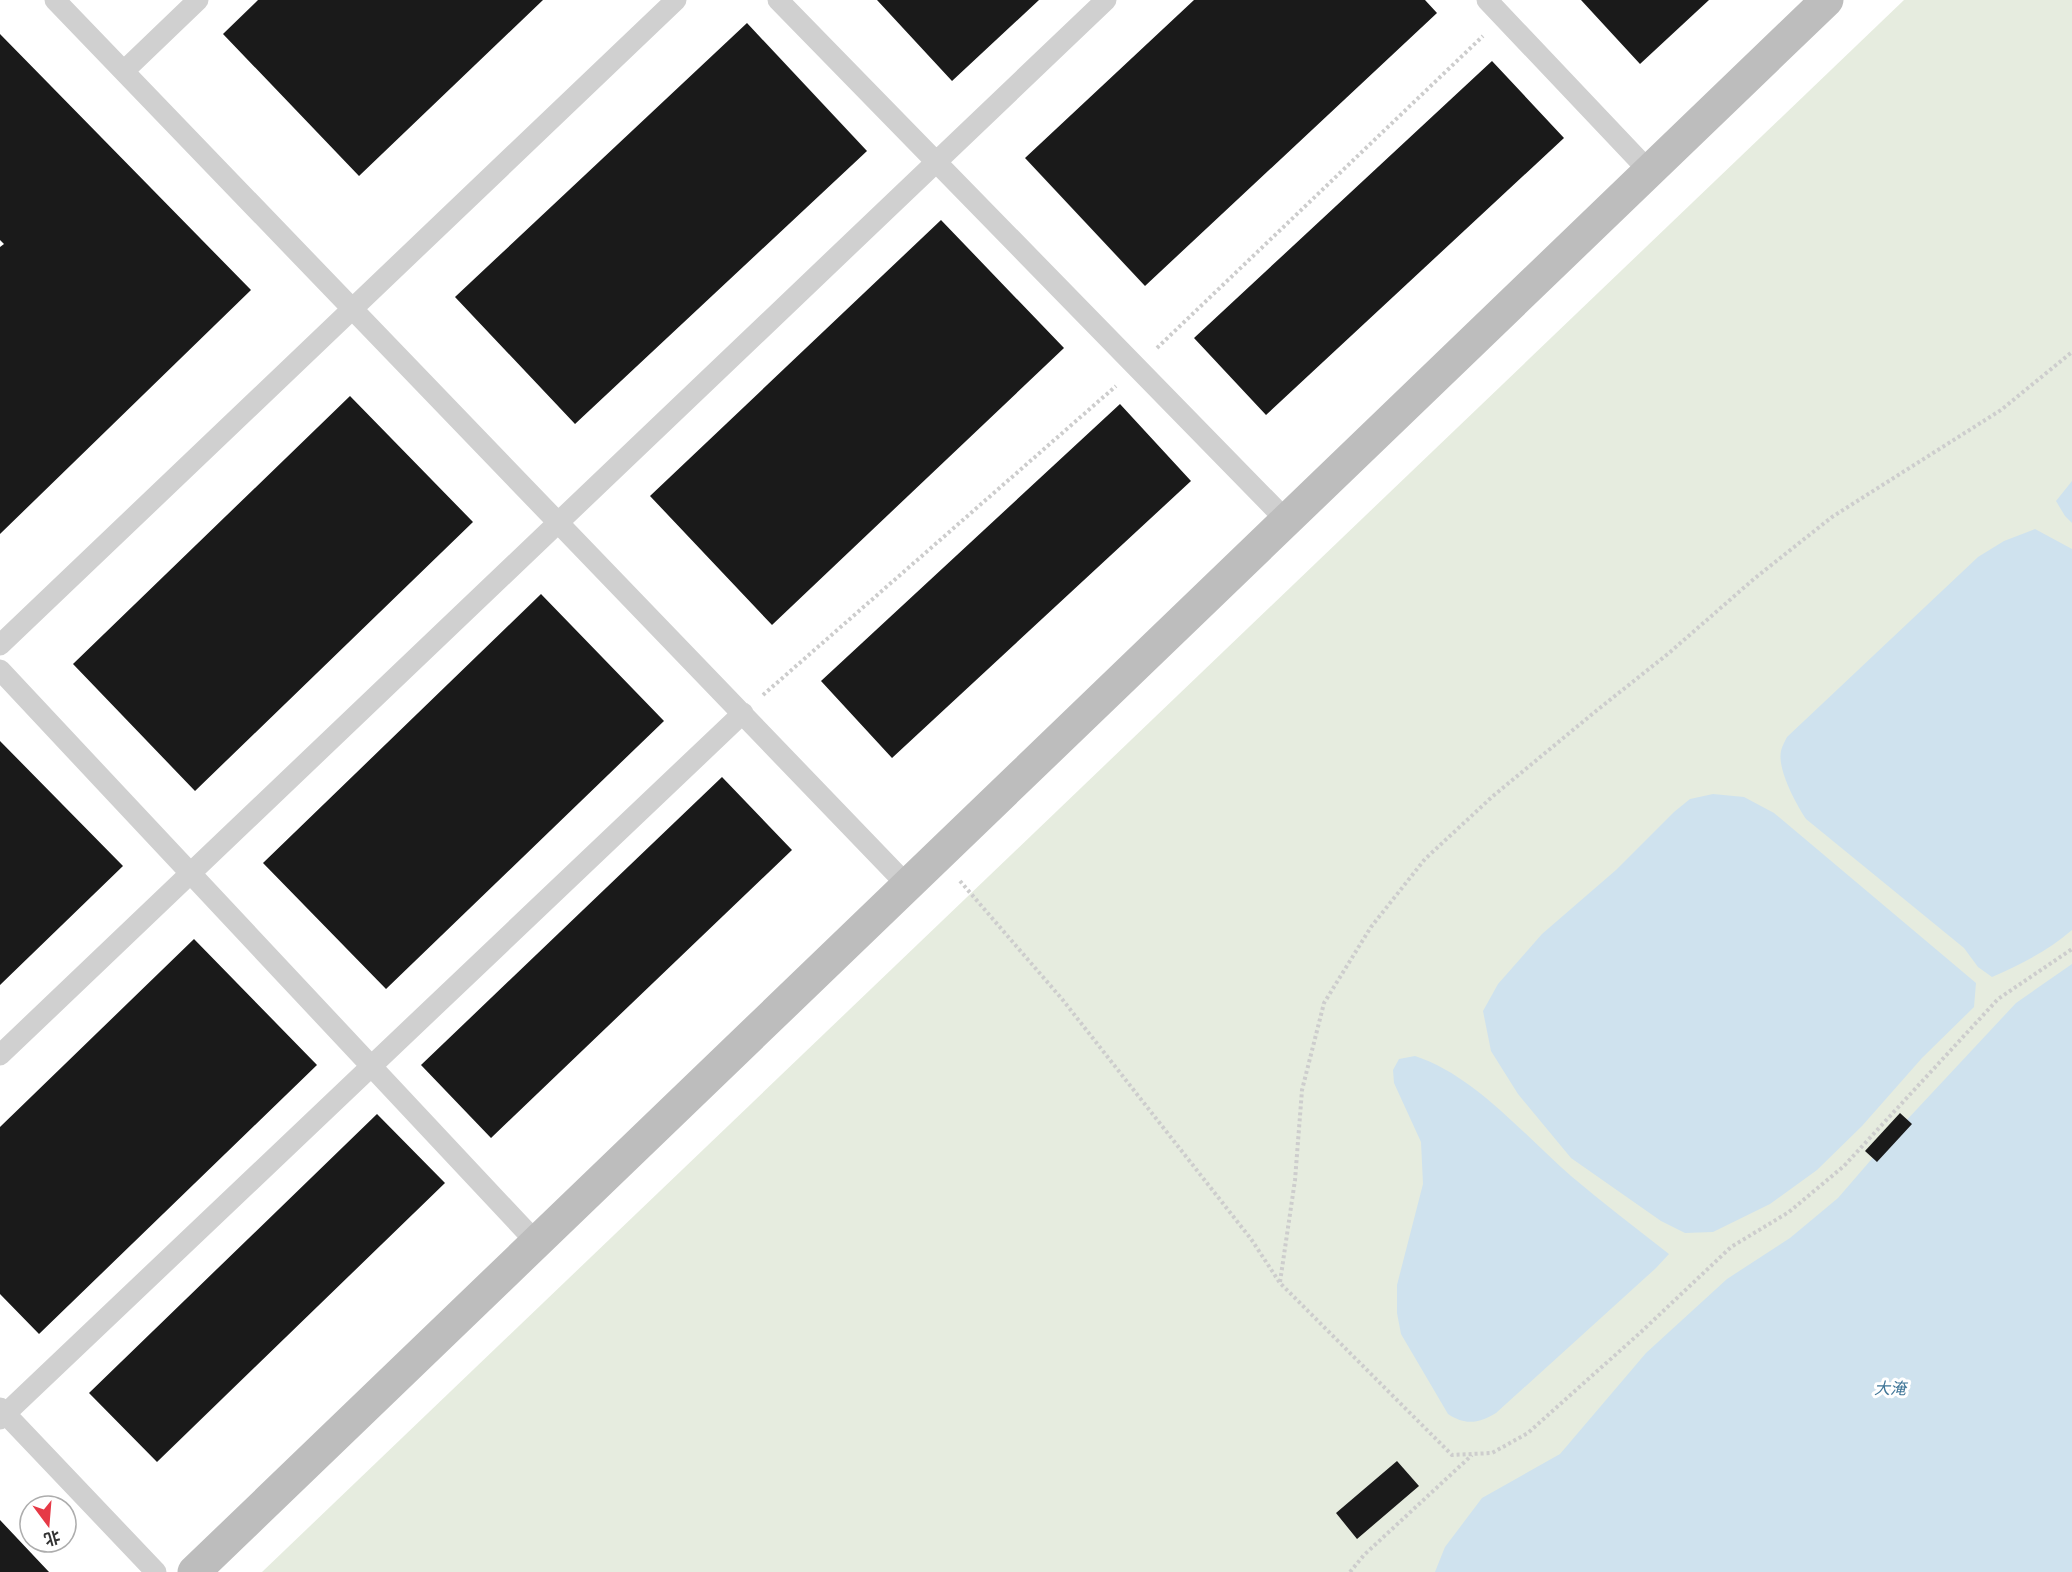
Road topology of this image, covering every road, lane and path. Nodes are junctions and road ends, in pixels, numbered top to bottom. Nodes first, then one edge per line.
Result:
1 (56, 0) edge
2 (198, 0) edge
3 (676, 0) edge
4 (778, 0) edge
5 (1107, 0) edge
6 (1487, 0) edge
7 (1827, 0) edge
8 (124, 71) junction
9 (936, 162) junction
10 (1649, 171) junction
11 (353, 309) junction
12 (2072, 352) edge
13 (1286, 520) junction
14 (559, 523) junction
15 (0, 645) edge
16 (0, 670) edge
17 (743, 713) junction
18 (938, 855) junction
19 (191, 873) junction
20 (907, 885) junction
21 (2072, 949) edge
22 (0, 1055) edge
23 (371, 1066) junction
24 (536, 1242) junction
25 (1280, 1283) junction
26 (2, 1414) edge
27 (1472, 1455) junction
28 (156, 1572) edge
29 (194, 1572) edge
30 (1350, 1572) edge

1 - 8 lane
2 - 8 lane
3 - 11 lane
4 - 9 lane
5 - 9 lane
6 - 10 lane
7 - 10 street
8 - 11 lane
9 - 13 lane
9 - 14 lane
10 - 13 street
11 - 14 lane
11 - 15 lane
12 - 25 path
13 - 18 street
14 - 17 lane
14 - 19 lane
16 - 19 lane
17 - 20 lane
17 - 23 lane
18 - 20 street
18 - 25 path
19 - 22 lane
19 - 23 lane
20 - 24 street
21 - 27 path
23 - 24 lane
23 - 26 lane
24 - 29 street
25 - 27 path
26 - 28 lane
27 - 30 path

